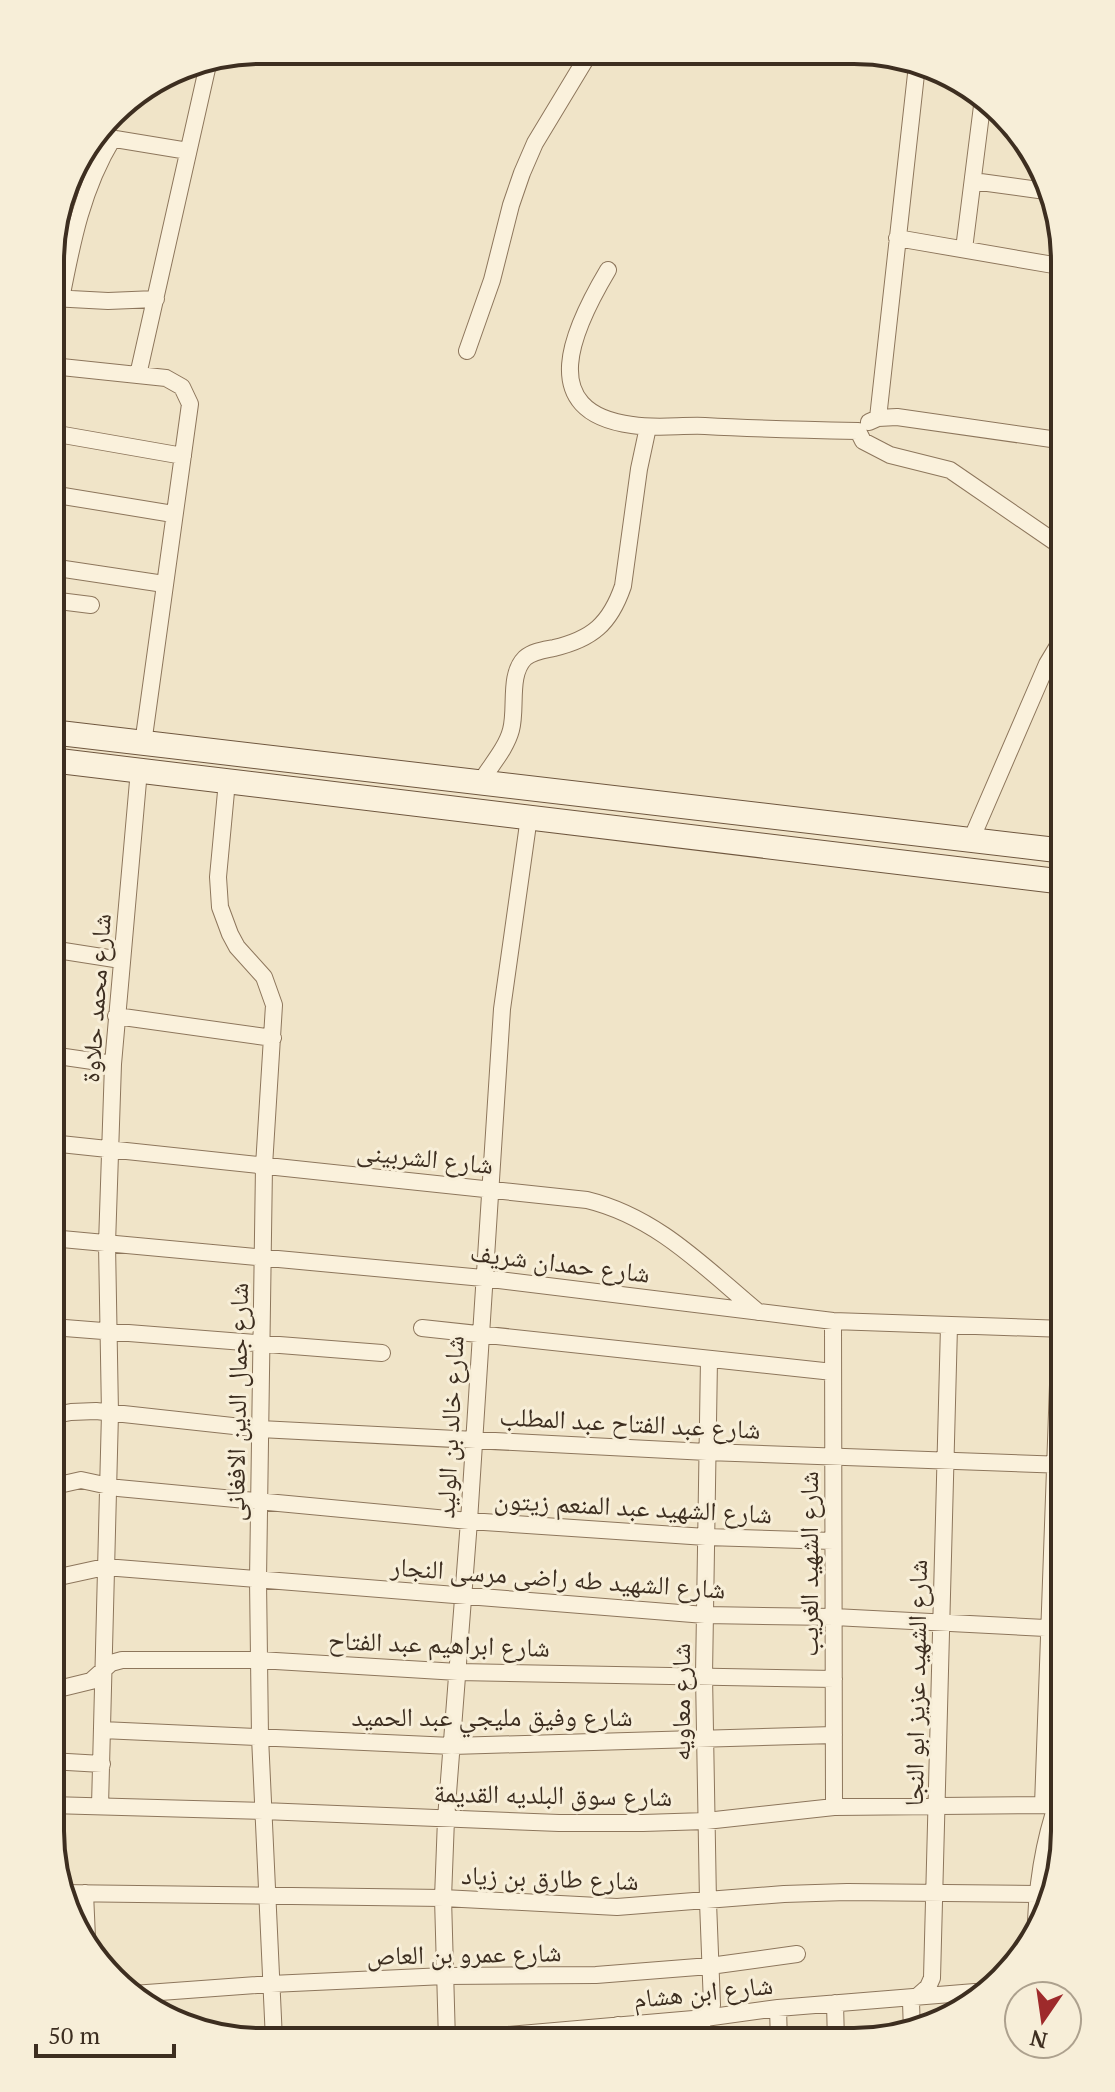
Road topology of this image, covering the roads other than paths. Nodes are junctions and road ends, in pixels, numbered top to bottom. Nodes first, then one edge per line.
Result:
1 (583, 64) edge
2 (206, 72) edge
3 (916, 74) edge
4 (981, 111) edge
5 (108, 137) edge
6 (102, 145) edge
7 (188, 151) junction
8 (973, 181) junction
9 (1038, 190) edge
10 (897, 238) junction
11 (964, 249) junction
12 (1051, 263) edge
13 (64, 269) edge
14 (608, 270) dead end
15 (64, 299) edge
16 (156, 299) junction
17 (467, 351) dead end
18 (64, 367) edge
19 (138, 375) junction
20 (878, 418) junction
21 (858, 431) junction
22 (647, 433) junction
23 (64, 435) edge
24 (1051, 439) edge
25 (183, 456) junction
26 (64, 496) edge
27 (173, 514) junction
28 (1051, 539) edge
29 (64, 569) edge
30 (164, 584) junction
31 (64, 602) edge
32 (91, 605) dead end
33 (1051, 660) edge
34 (64, 734) edge
35 (143, 744) junction
36 (64, 761) edge
37 (139, 770) junction
38 (442, 778) junction
39 (227, 781) junction
40 (480, 783) junction
41 (440, 806) junction
42 (529, 817) junction
43 (971, 840) junction
44 (1051, 849) edge
45 (1051, 880) edge
46 (64, 951) edge
47 (121, 960) junction
48 (116, 1016) junction
49 (273, 1038) junction
50 (64, 1057) edge
51 (113, 1064) junction
52 (64, 1145) edge
53 (111, 1150) junction
54 (264, 1166) junction
55 (490, 1188) junction
56 (64, 1239) edge
57 (107, 1244) junction
58 (262, 1257) junction
59 (483, 1278) junction
60 (760, 1313) junction
61 (833, 1321) junction
62 (949, 1326) junction
63 (64, 1328) edge
64 (422, 1328) dead end
65 (1051, 1329) edge
66 (108, 1331) junction
67 (479, 1334) junction
68 (261, 1343) junction
69 (382, 1353) dead end
70 (709, 1359) junction
71 (833, 1372) junction
72 (64, 1413) edge
73 (110, 1413) junction
74 (260, 1429) junction
75 (473, 1440) junction
76 (707, 1452) junction
77 (833, 1456) junction
78 (946, 1459) junction
79 (1051, 1465) edge
80 (64, 1484) edge
81 (106, 1486) junction
82 (260, 1502) junction
83 (469, 1521) junction
84 (706, 1537) junction
85 (833, 1541) junction
86 (105, 1567) junction
87 (64, 1576) edge
88 (258, 1580) junction
89 (463, 1597) junction
90 (705, 1615) junction
91 (834, 1617) junction
92 (942, 1622) junction
93 (1051, 1628) edge
94 (259, 1660) junction
95 (103, 1671) junction
96 (458, 1672) junction
97 (704, 1675) junction
98 (834, 1679) junction
99 (64, 1688) edge
100 (102, 1730) junction
101 (834, 1735) junction
102 (260, 1737) junction
103 (705, 1739) junction
104 (452, 1746) junction
105 (1051, 1761) edge
106 (64, 1762) edge
107 (102, 1764) junction
108 (1051, 1802) edge
109 (64, 1805) edge
110 (1049, 1805) junction
111 (100, 1806) junction
112 (937, 1806) junction
113 (834, 1807) junction
114 (263, 1811) junction
115 (446, 1819) junction
116 (706, 1821) junction
117 (935, 1892) junction
118 (74, 1893) edge
119 (85, 1893) junction
120 (269, 1894) junction
121 (1037, 1894) junction
122 (443, 1898) junction
123 (708, 1902) junction
124 (1037, 1905) edge
125 (86, 1922) edge
126 (797, 1954) dead end
127 (710, 1966) junction
128 (445, 1976) junction
129 (271, 1984) junction
130 (149, 1993) edge
131 (966, 1993) edge
132 (917, 1996) junction
133 (835, 2003) junction
134 (778, 2008) junction
135 (705, 2018) junction
136 (911, 2019) edge
137 (273, 2028) edge
138 (447, 2028) edge
139 (648, 2028) edge
140 (701, 2028) edge
141 (779, 2028) edge
142 (836, 2028) edge

1 - 17 street
2 - 7 street
3 - 10 street
4 - 8 street
5 - 7 street
6 - 13 street
7 - 16 street
8 - 9 street
8 - 11 street
10 - 11 street
10 - 20 street
11 - 12 street
14 - 22 street
15 - 16 street
16 - 19 street
18 - 19 street
19 - 25 street
20 - 21 street
20 - 24 street
21 - 22 street
21 - 28 street
22 - 40 street
23 - 25 street
25 - 27 street
26 - 27 street
27 - 30 street
29 - 30 street
30 - 35 street
31 - 32 street
33 - 43 street
34 - 35 main road
35 - 38 main road
36 - 37 main road
37 - 39 main road
37 - 47 street, شارع محمد حلاوة
38 - 40 main road
38 - 41 main road
39 - 41 main road
39 - 49 street, شارع جمال الدين الافغانى
40 - 43 main road
41 - 42 main road
42 - 45 main road
42 - 55 street, شارع خالد بن الوليد
43 - 44 main road
46 - 47 street
47 - 48 street, شارع محمد حلاوة
48 - 49 street
48 - 51 street, شارع محمد حلاوة
49 - 54 street, شارع جمال الدين الافغانى
50 - 51 street
51 - 53 street, شارع محمد حلاوة
52 - 53 street, شارع الشربينى
53 - 54 street, شارع الشربينى
53 - 57 street, شارع محمد حلاوة
54 - 55 street, شارع الشربينى
54 - 58 street, شارع جمال الدين الافغانى
55 - 59 street, شارع خالد بن الوليد
55 - 60 street, شارع الشربينى
56 - 57 street, شارع حمدان شريف
57 - 58 street, شارع حمدان شريف
57 - 66 street, شارع محمد حلاوة
58 - 59 street, شارع حمدان شريف
58 - 68 street, شارع جمال الدين الافغانى
59 - 60 street, شارع حمدان شريف
59 - 67 street, شارع خالد بن الوليد
60 - 61 street, شارع حمدان شريف
61 - 62 street, شارع حمدان شريف
61 - 71 street, شارع الشهيد الغريب
62 - 65 street, شارع حمدان شريف
62 - 78 street, شارع الشهيد عزيز ابو النجا
63 - 66 street
64 - 67 street
66 - 68 street
66 - 73 street, شارع محمد حلاوة
67 - 70 street
67 - 75 street, شارع خالد بن الوليد
68 - 69 street
68 - 74 street, شارع جمال الدين الافغانى
70 - 71 street
70 - 76 street, شارع معاويه
71 - 77 street, شارع الشهيد الغريب
72 - 73 street, شارع عبد الفتاح عبد المطلب
73 - 74 street, شارع عبد الفتاح عبد المطلب
73 - 81 street, شارع محمد حلاوة
74 - 75 street, شارع عبد الفتاح عبد المطلب
74 - 82 street, شارع جمال الدين الافغانى
75 - 76 street, شارع عبد الفتاح عبد المطلب
75 - 83 street, شارع خالد بن الوليد
76 - 77 street, شارع عبد الفتاح عبد المطلب
76 - 84 street, شارع معاويه
77 - 78 street, شارع عبد الفتاح عبد المطلب
77 - 85 street, شارع الشهيد الغريب
78 - 79 street, شارع عبد الفتاح عبد المطلب
78 - 92 street, شارع الشهيد عزيز ابو النجا
80 - 81 street, شارع الشهيد عبد المنعم زيتون
81 - 82 street, شارع الشهيد عبد المنعم زيتون
81 - 86 street, شارع محمد حلاوة
82 - 83 street, شارع الشهيد عبد المنعم زيتون
82 - 88 street, شارع جمال الدين الافغانى
83 - 84 street, شارع الشهيد عبد المنعم زيتون
83 - 89 street, شارع خالد بن الوليد
84 - 85 street, شارع الشهيد عبد المنعم زيتون
84 - 90 street, شارع معاويه
85 - 91 street, شارع الشهيد الغريب
86 - 87 street, شارع الشهيد طه راضى مرسى النجار
86 - 88 street, شارع الشهيد طه راضى مرسى النجار
86 - 95 street, شارع محمد حلاوة
88 - 89 street, شارع الشهيد طه راضى مرسى النجار
88 - 94 street, شارع جمال الدين الافغانى
89 - 90 street, شارع الشهيد طه راضى مرسى النجار
89 - 96 street, شارع خالد بن الوليد
90 - 91 street, شارع الشهيد طه راضى مرسى النجار
90 - 97 street, شارع معاويه
91 - 92 street, شارع الشهيد طه راضى مرسى النجار
91 - 98 street, شارع الشهيد الغريب
92 - 93 street, شارع الشهيد طه راضى مرسى النجار
92 - 112 street, شارع الشهيد عزيز ابو النجا
94 - 95 street, شارع ابراهيم عبد الفتاح
94 - 96 street, شارع ابراهيم عبد الفتاح
94 - 102 street, شارع جمال الدين الافغانى
95 - 99 street, شارع ابراهيم عبد الفتاح
95 - 100 street, شارع محمد حلاوة
96 - 97 street, شارع ابراهيم عبد الفتاح
96 - 104 street, شارع خالد بن الوليد
97 - 98 street, شارع ابراهيم عبد الفتاح
97 - 103 street, شارع معاويه
98 - 101 street, شارع الشهيد الغريب
100 - 102 street, شارع وفيق مليجي عبد الحميد
100 - 107 street, شارع محمد حلاوة
101 - 103 street, شارع وفيق مليجي عبد الحميد
101 - 113 street, شارع الشهيد الغريب
102 - 104 street, شارع وفيق مليجي عبد الحميد
102 - 114 street, شارع جمال الدين الافغانى
103 - 104 street, شارع وفيق مليجي عبد الحميد
103 - 116 street, شارع معاويه
104 - 115 street, شارع خالد بن الوليد
105 - 110 street
106 - 107 street
107 - 111 street, شارع محمد حلاوة
108 - 110 street
109 - 111 street, شارع سوق البلديه القديمة
110 - 112 street, شارع سوق البلديه القديمة
110 - 121 street
111 - 114 street, شارع سوق البلديه القديمة
112 - 113 street, شارع سوق البلديه القديمة
112 - 117 street, شارع الشهيد عزيز ابو النجا
113 - 116 street, شارع سوق البلديه القديمة
114 - 115 street, شارع سوق البلديه القديمة
114 - 120 street, شارع جمال الدين الافغانى
115 - 116 street, شارع سوق البلديه القديمة
115 - 122 street, شارع خالد بن الوليد
116 - 123 street, شارع معاويه
117 - 121 street, شارع طارق بن زياد
117 - 123 street, شارع طارق بن زياد
117 - 132 street, شارع الشهيد عزيز ابو النجا
118 - 119 street, شارع طارق بن زياد
119 - 120 street, شارع طارق بن زياد
119 - 125 street
120 - 122 street, شارع طارق بن زياد
120 - 129 street, شارع جمال الدين الافغانى
121 - 124 street
122 - 123 street, شارع طارق بن زياد
122 - 128 street, شارع خالد بن الوليد
123 - 127 street, شارع معاويه
126 - 127 street, شارع عمرو بن العاص
127 - 128 street, شارع عمرو بن العاص
127 - 135 street, شارع معاويه
128 - 129 street, شارع عمرو بن العاص
128 - 138 street, شارع خالد بن الوليد
129 - 130 street, شارع عمرو بن العاص
129 - 137 street, شارع جمال الدين الافغانى
131 - 132 street, شارع ابن هشام
132 - 133 street, شارع ابن هشام
132 - 136 street, شارع الشهيد عزيز ابو النجا
133 - 134 street, شارع ابن هشام
133 - 142 street
134 - 135 street, شارع ابن هشام
134 - 141 street
135 - 139 street, شارع ابن هشام
135 - 140 street, شارع معاويه

